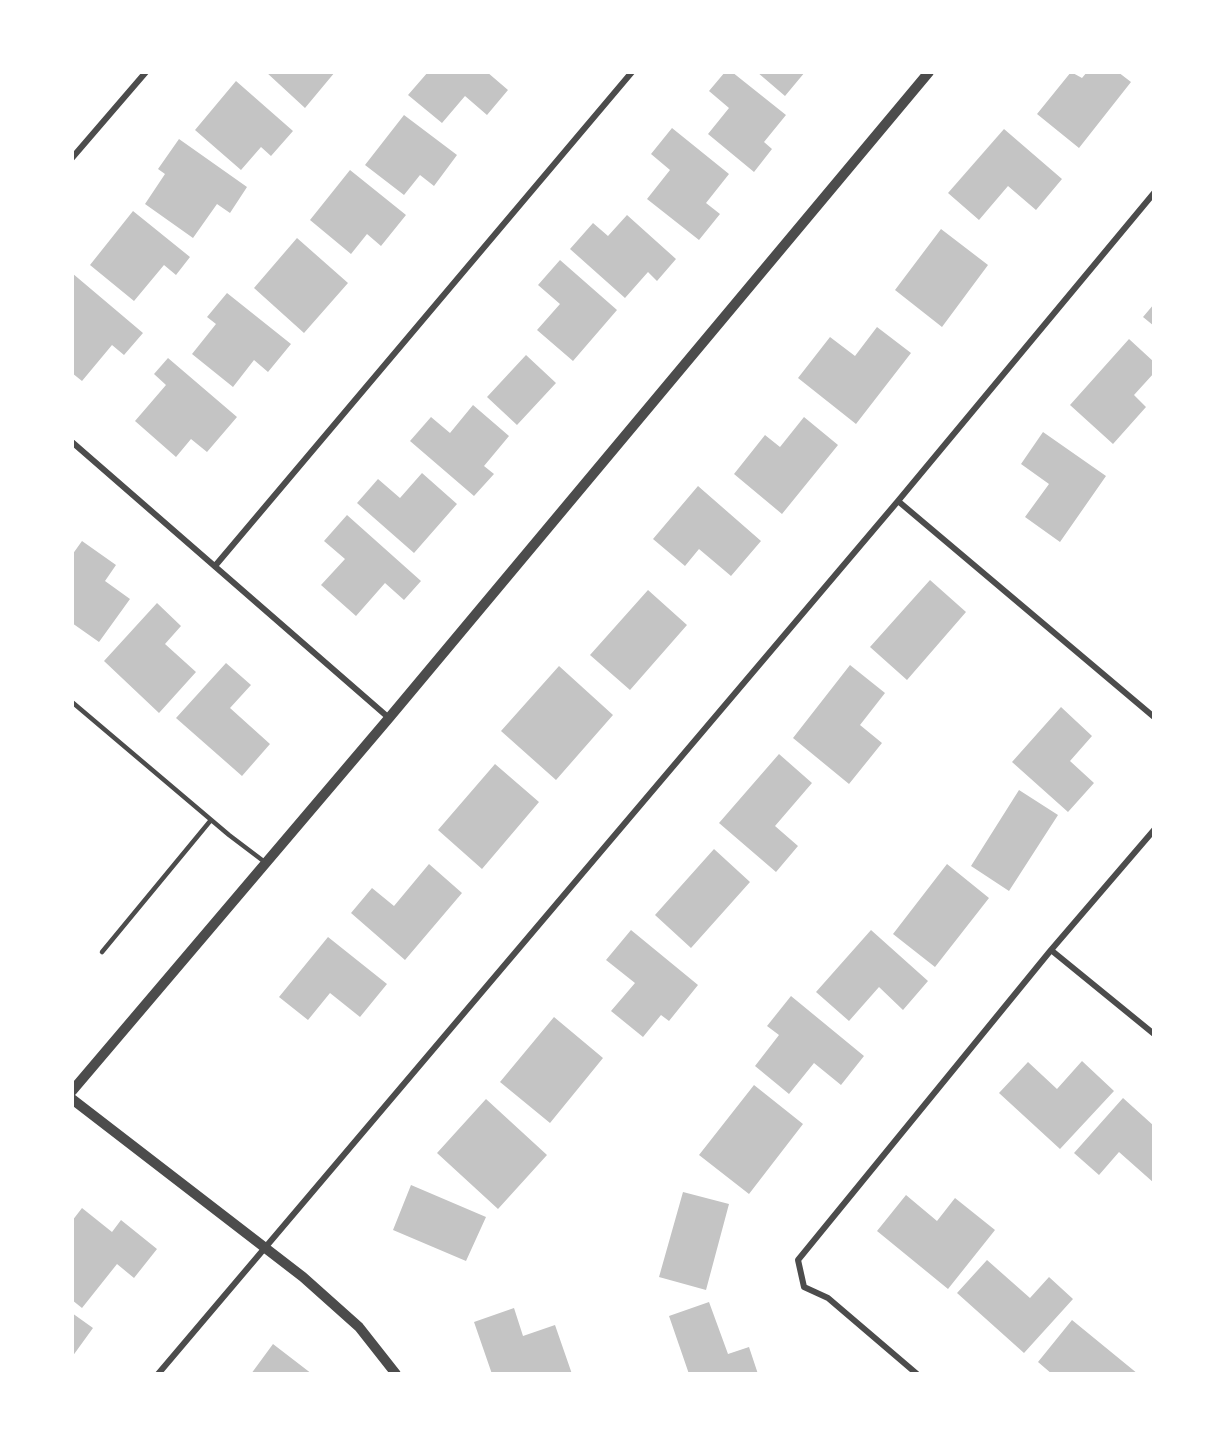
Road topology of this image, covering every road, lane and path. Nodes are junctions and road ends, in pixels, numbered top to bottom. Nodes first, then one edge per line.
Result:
1 (146, 72) edge
2 (632, 72) edge
3 (929, 72) edge
4 (72, 158) edge
5 (1154, 193) edge
6 (72, 442) edge
7 (898, 501) junction
8 (215, 566) junction
9 (72, 702) edge
10 (1154, 717) edge
11 (389, 718) junction
12 (211, 820) junction
13 (1154, 830) edge
14 (266, 863) junction
15 (1052, 950) junction
16 (102, 952) dead end
17 (1154, 1034) edge
18 (72, 1091) edge
19 (72, 1098) edge
20 (265, 1246) junction
21 (158, 1374) edge
22 (396, 1374) edge
23 (917, 1374) edge

1 - 4 street
2 - 8 street
3 - 11 street
5 - 7 street
6 - 8 street
7 - 10 street
7 - 20 street
8 - 11 street
9 - 12 lane
11 - 14 street
12 - 14 lane
12 - 16 lane
13 - 15 street
14 - 18 street
15 - 17 street
15 - 23 street
19 - 20 street
20 - 21 street
20 - 22 street

